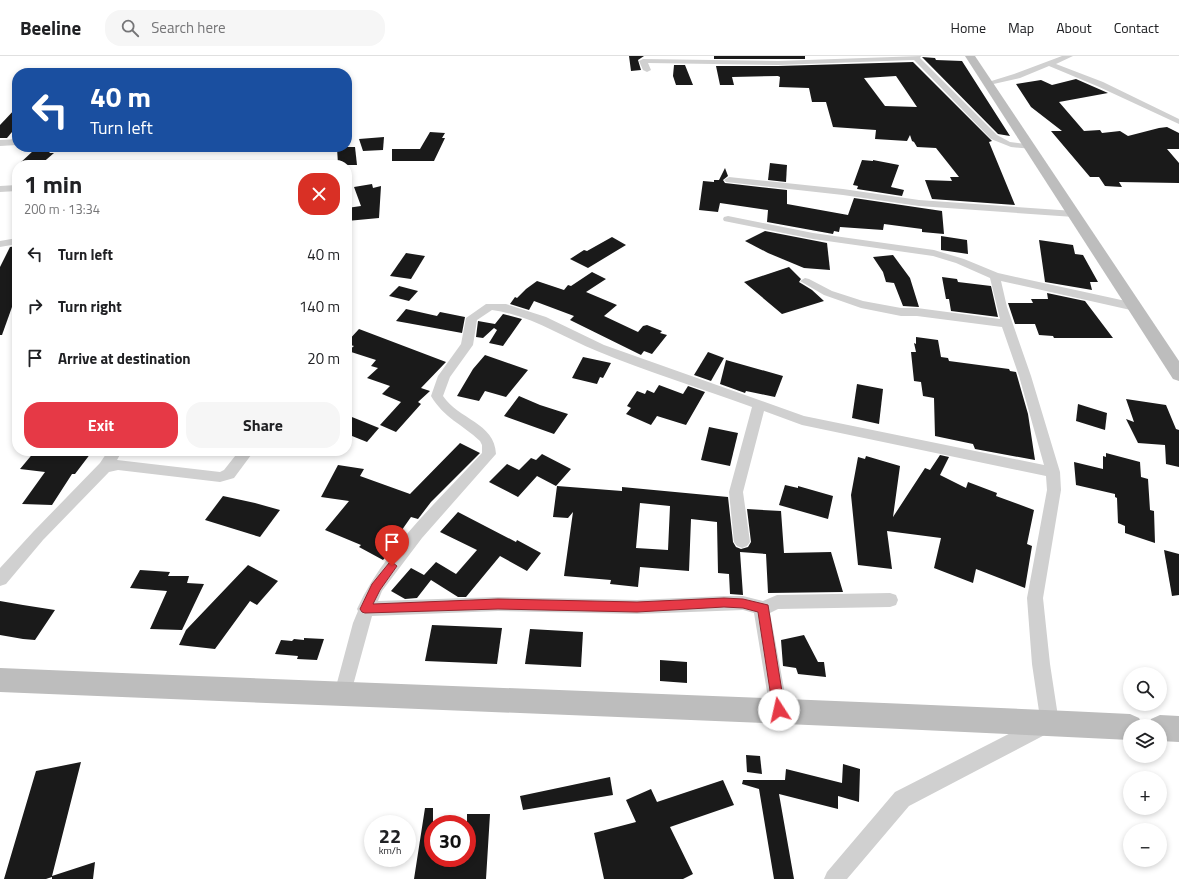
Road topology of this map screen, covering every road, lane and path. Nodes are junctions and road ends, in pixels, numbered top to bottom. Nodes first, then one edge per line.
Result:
1 (970, 56) edge
2 (1069, 56) edge
3 (916, 57) edge
4 (1048, 63) junction
5 (647, 70) dead end
6 (989, 83) junction
7 (1179, 122) edge
8 (12, 143) edge
9 (0, 144) edge
10 (1030, 147) junction
11 (729, 180) dead end
12 (12, 188) edge
13 (0, 189) edge
14 (1074, 214) junction
15 (728, 219) dead end
16 (12, 242) edge
17 (0, 244) edge
18 (995, 276) junction
19 (805, 281) dead end
20 (1135, 307) junction
21 (1006, 324) junction
22 (1179, 375) edge
23 (759, 405) junction
24 (112, 456) edge
25 (243, 456) edge
26 (105, 467) junction
27 (1053, 472) junction
28 (742, 542) dead end
29 (0, 579) edge
30 (890, 600) dead end
31 (764, 608) junction
32 (365, 609) junction
33 (0, 680) edge
34 (344, 694) junction
35 (779, 710) junction
36 (1050, 723) junction
37 (1123, 727) edge
38 (1167, 728) edge
39 (1179, 729) edge
40 (837, 878) edge

1 - 6 main road
2 - 4 street
3 - 5 street
3 - 10 street
4 - 6 street
4 - 7 street
6 - 10 main road
8 - 9 street
10 - 14 main road
11 - 14 street
12 - 13 street
14 - 20 main road
15 - 18 street
16 - 17 street
18 - 20 street
18 - 21 street
19 - 21 street
20 - 22 main road
21 - 27 street
23 - 27 street
23 - 28 street
23 - 32 street
24 - 26 street
25 - 26 street
26 - 29 street
27 - 36 street
30 - 31 street
31 - 32 street
31 - 35 street
32 - 34 street
33 - 34 main road
34 - 35 main road
35 - 36 main road
36 - 37 main road
36 - 40 street
38 - 39 main road

